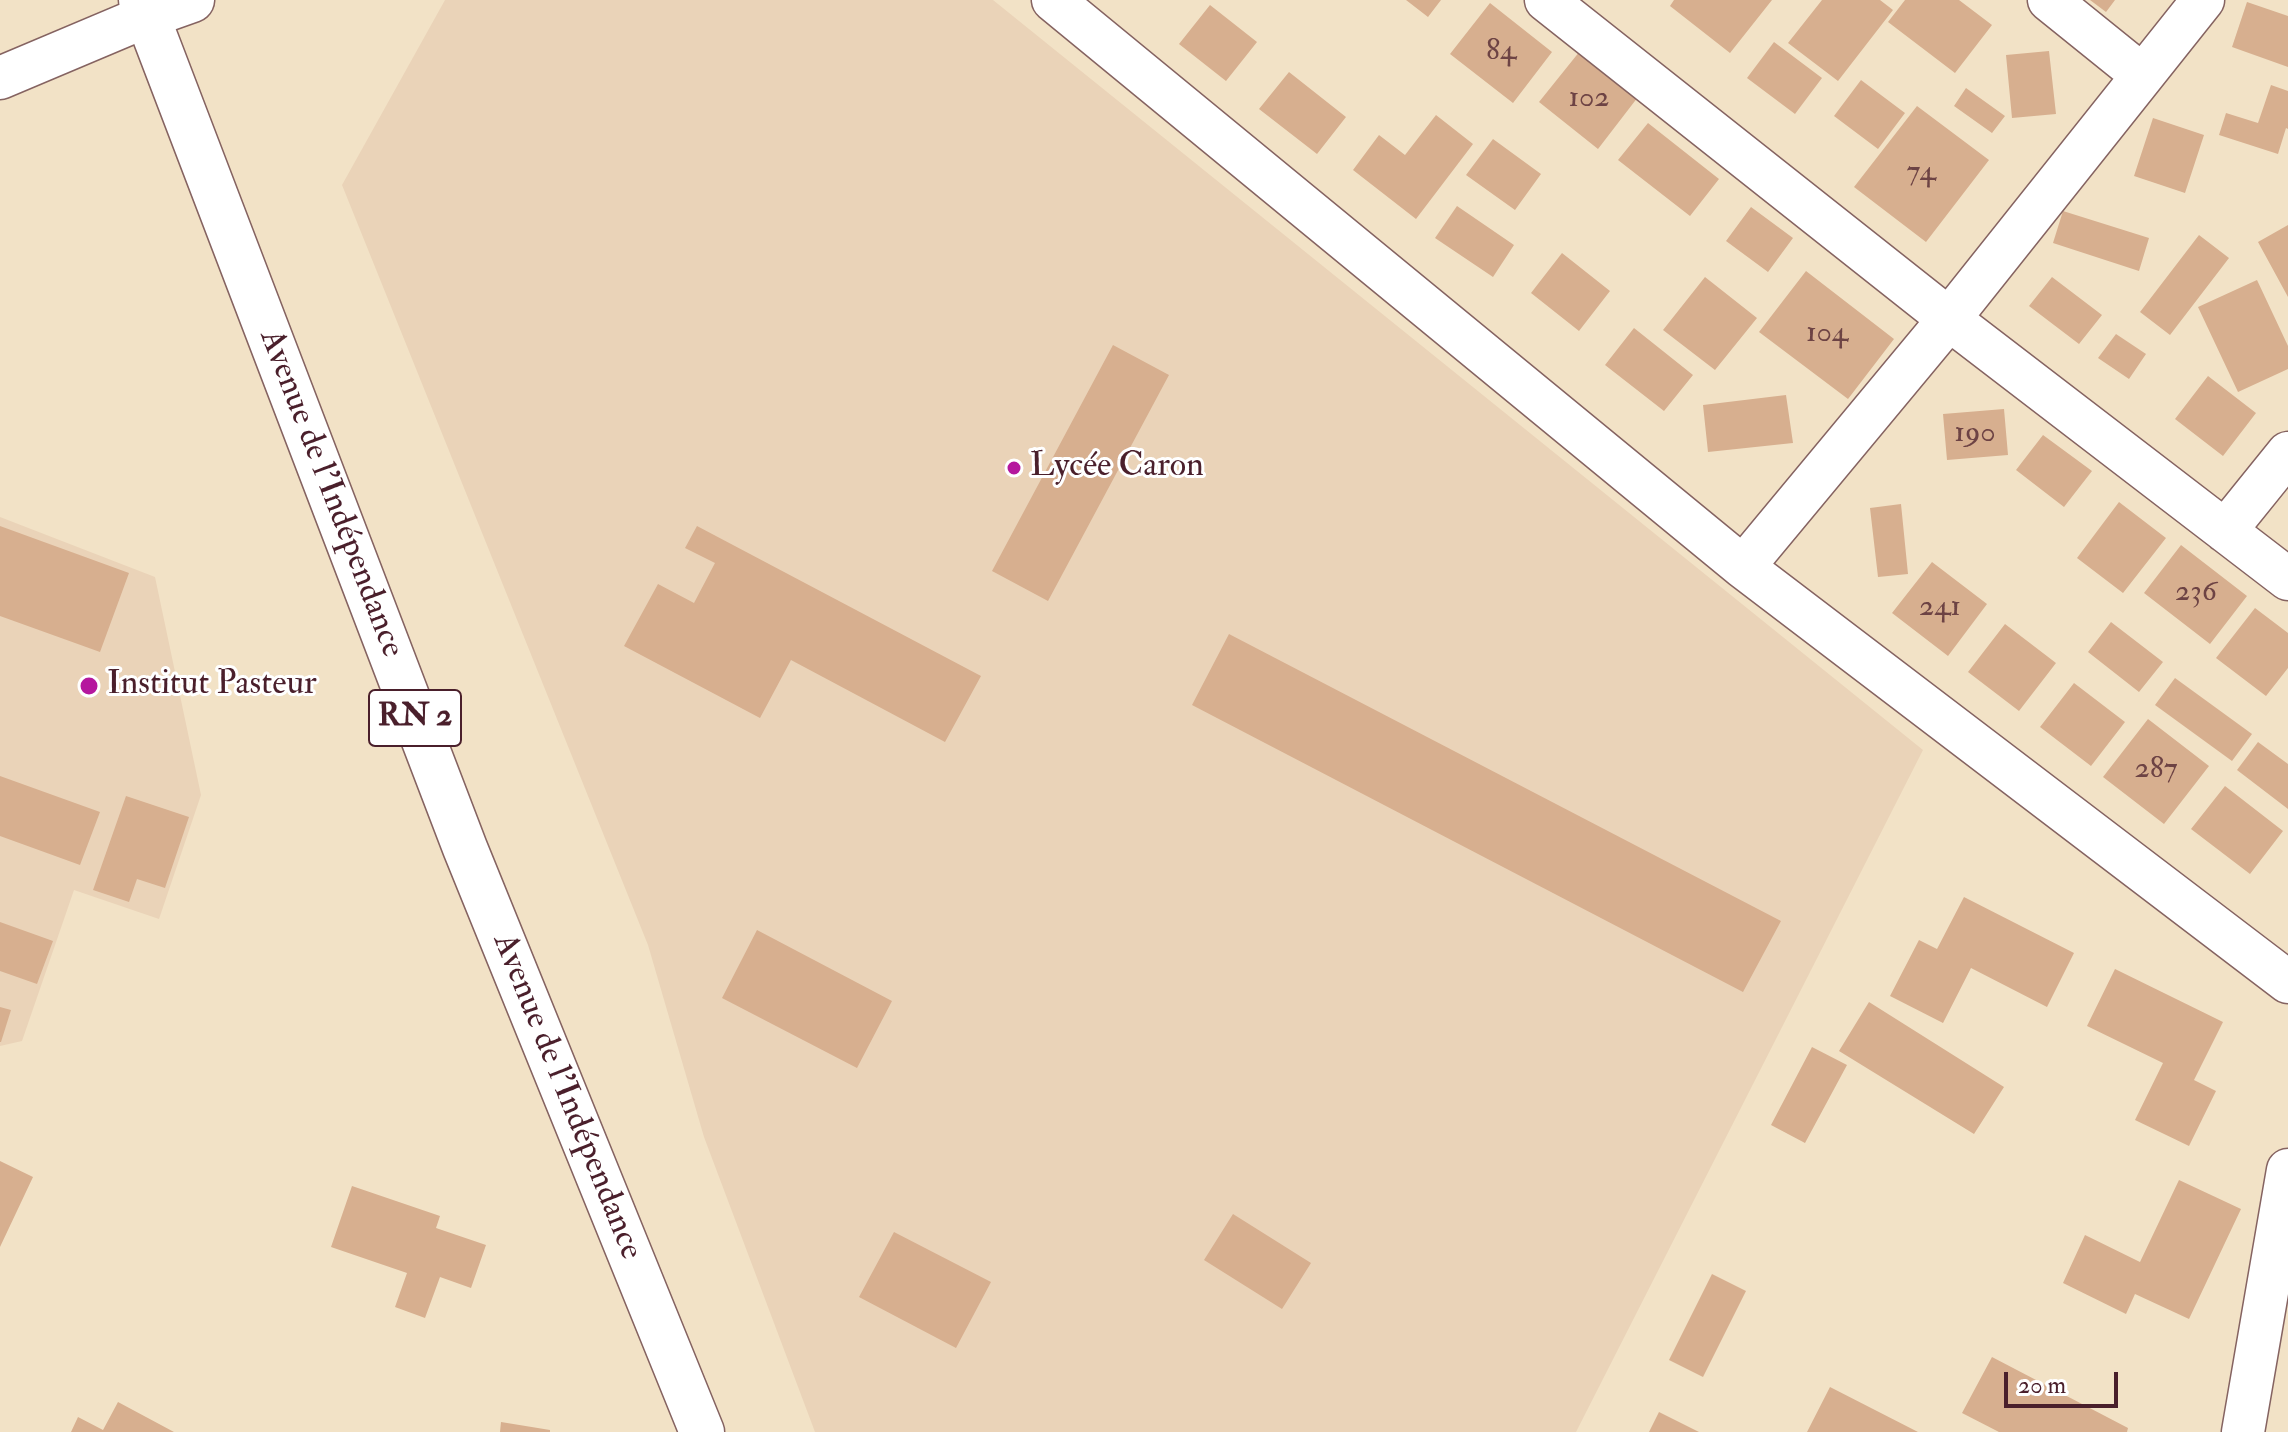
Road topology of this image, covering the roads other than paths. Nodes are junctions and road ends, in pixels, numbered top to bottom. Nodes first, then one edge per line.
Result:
1 (192, 0) edge
2 (1053, 0) edge
3 (1546, 0) edge
4 (2049, 0) edge
5 (2203, 0) edge
6 (144, 8) edge
7 (2142, 75) junction
8 (0, 78) edge
9 (1949, 319) junction
10 (2288, 453) edge
11 (2225, 531) junction
12 (1743, 567) junction
13 (2288, 579) edge
14 (2288, 982) edge
15 (2288, 1170) edge
16 (702, 1432) edge
17 (2243, 1432) edge

1 - 6 main road
2 - 12 street
3 - 9 street
4 - 7 street
5 - 7 street
6 - 8 street
6 - 16 main road, Avenue de l'Indépendance / RN 2
7 - 9 street
9 - 11 street
9 - 12 street
10 - 11 street
11 - 13 street
12 - 14 street
15 - 17 street

